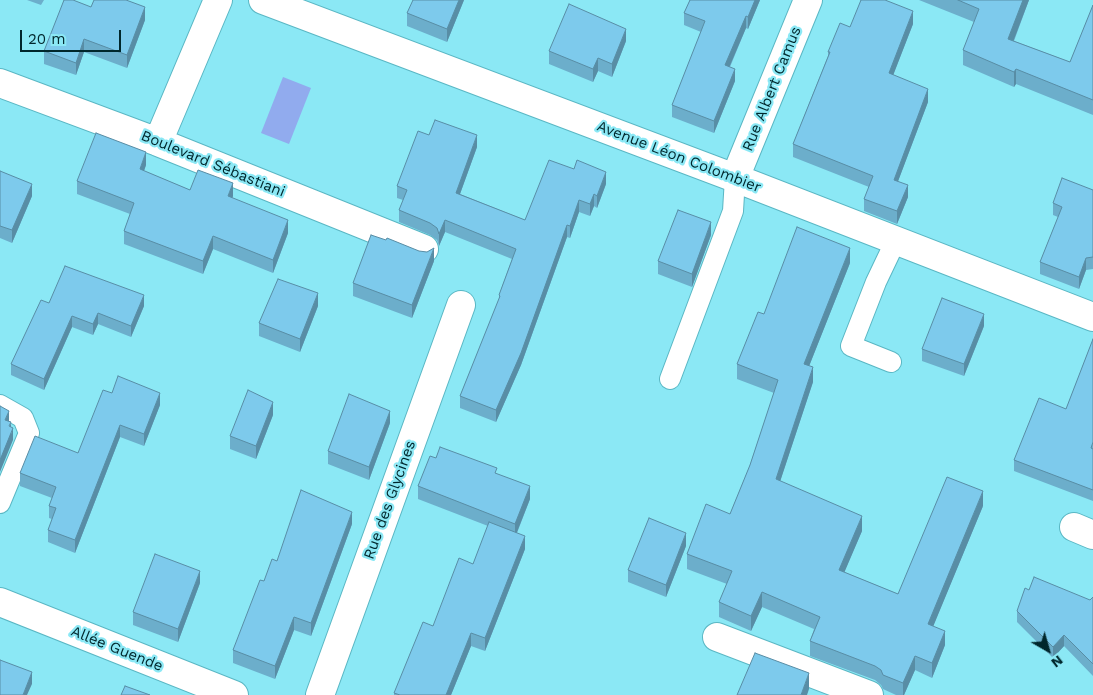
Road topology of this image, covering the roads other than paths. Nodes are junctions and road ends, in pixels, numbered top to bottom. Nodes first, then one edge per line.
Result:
1 (218, 0) edge
2 (263, 0) edge
3 (808, 0) edge
4 (0, 83) edge
5 (158, 142) junction
6 (735, 178) junction
7 (896, 240) junction
8 (424, 249) dead end
9 (460, 304) dead end
10 (1093, 317) edge
11 (891, 362) dead end
12 (670, 379) dead end
13 (0, 405) edge
14 (0, 502) edge
15 (0, 602) edge
16 (717, 637) dead end
17 (227, 694) edge
18 (320, 695) edge
19 (869, 695) edge

1 - 5 street
2 - 6 street, Avenue Léon Colombier
3 - 6 street, Rue Albert Camus
4 - 5 street, Boulevard Sébastiani
5 - 8 street, Boulevard Sébastiani
6 - 7 street, Avenue Léon Colombier
6 - 12 lane
7 - 10 street, Avenue Léon Colombier
7 - 11 lane
9 - 18 street, Rue des Glycines
13 - 14 lane
15 - 17 street, Allée Guende
16 - 19 street

